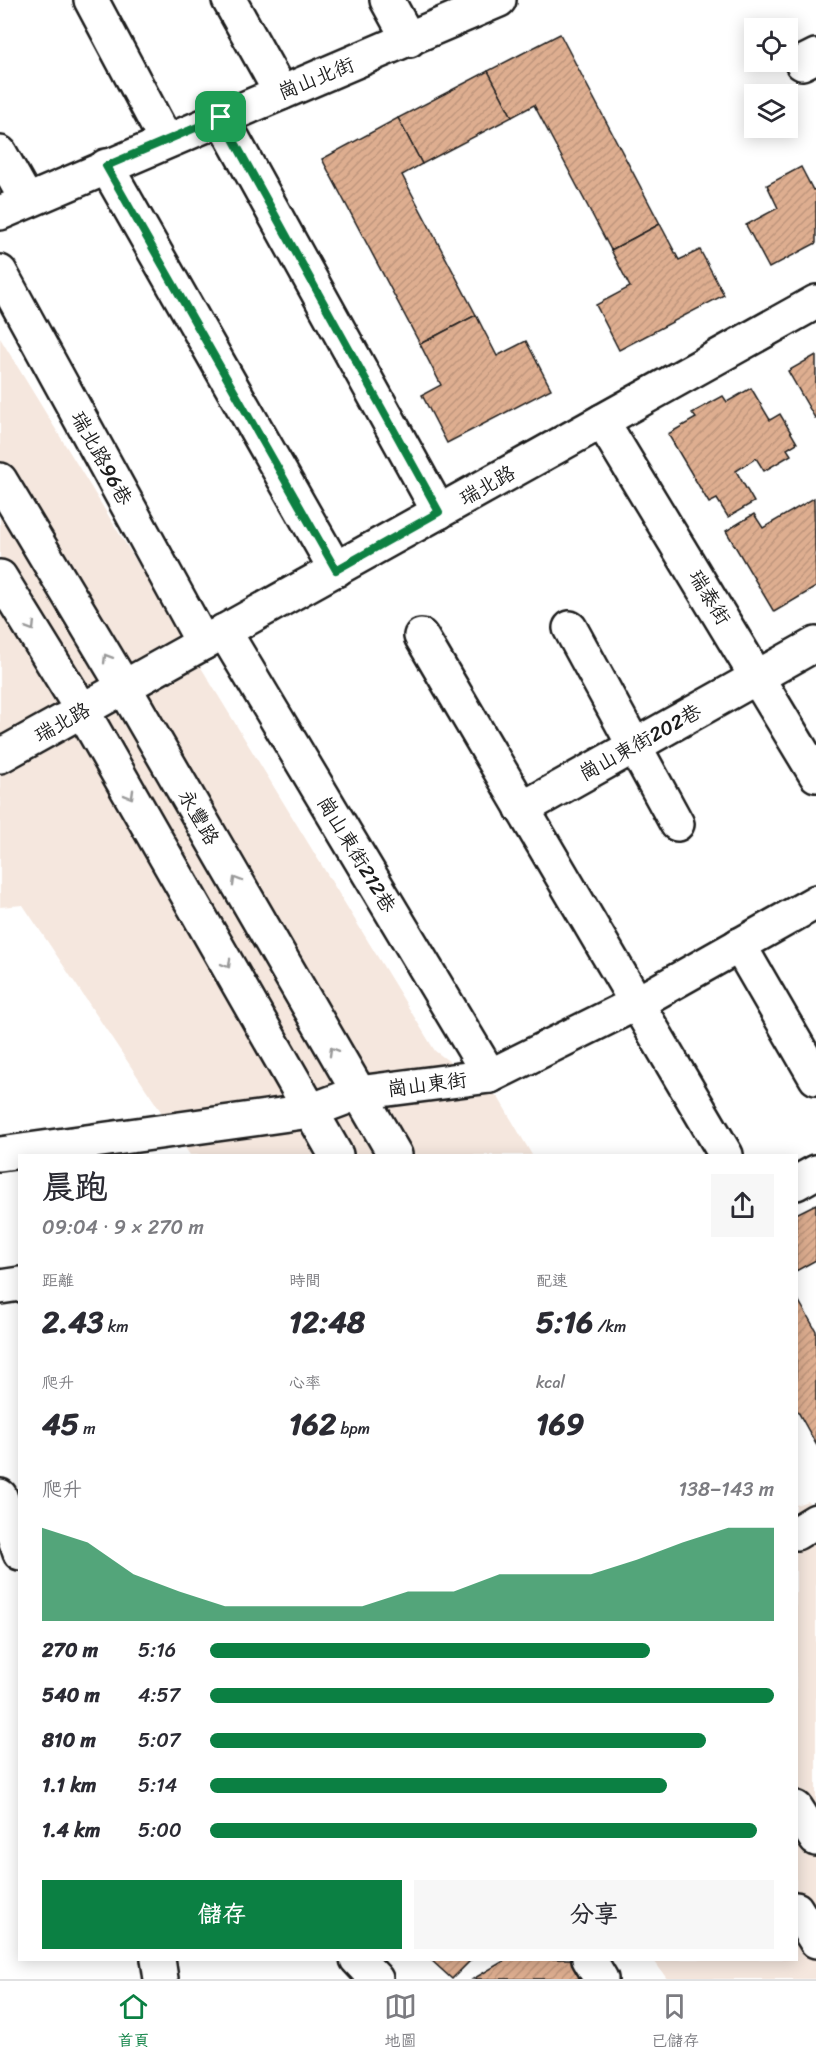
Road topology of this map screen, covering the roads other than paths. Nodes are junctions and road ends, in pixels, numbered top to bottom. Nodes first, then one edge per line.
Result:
1 (91, 0) edge
2 (229, 0) edge
3 (387, 0) edge
4 (499, 0) edge
5 (409, 40) junction
6 (281, 93) junction
7 (221, 117) junction
8 (166, 141) junction
9 (0, 153) edge
10 (106, 166) junction
11 (14, 207) edge
12 (0, 272) edge
13 (816, 302) edge
14 (602, 421) junction
15 (0, 480) edge
16 (439, 512) junction
17 (336, 570) junction
18 (0, 577) edge
19 (570, 628) dead end
20 (421, 636) dead end
21 (214, 637) junction
22 (816, 644) edge
23 (758, 676) junction
24 (124, 687) junction
25 (82, 710) junction
26 (634, 745) junction
27 (0, 756) edge
28 (816, 775) edge
29 (522, 809) junction
30 (677, 824) dead end
31 (816, 902) edge
32 (739, 945) junction
33 (638, 1003) junction
34 (490, 1076) junction
35 (816, 1078) edge
36 (358, 1093) junction
37 (310, 1111) junction
38 (0, 1154) edge
39 (335, 1154) edge
40 (394, 1154) edge
41 (725, 1154) edge
42 (816, 1172) edge
43 (798, 1182) edge
44 (18, 1284) edge
45 (0, 1287) edge
46 (0, 1496) edge
47 (816, 1521) edge
48 (798, 1532) edge
49 (18, 1547) edge
50 (798, 1811) edge
51 (816, 1839) edge
52 (798, 1912) edge
53 (816, 1941) edge
54 (158, 1961) edge
55 (359, 1961) edge
56 (591, 1961) edge
57 (161, 1979) edge
58 (376, 1979) edge
59 (601, 1979) edge

1 - 8 street
2 - 6 street
3 - 5 street
4 - 5 street, 崗山北街
5 - 6 street, 崗山北街
6 - 7 street, 崗山北街
7 - 8 street, 崗山北街
7 - 16 street
8 - 10 street, 崗山北街
9 - 11 street
10 - 11 street, 崗山北街
10 - 17 street
12 - 21 street, 瑞北路96巷
13 - 14 street, 瑞北路
14 - 16 street, 瑞北路
14 - 23 street, 瑞泰街
24 -> 15 street, 永豐路
16 - 17 street, 瑞北路
17 - 21 street, 瑞北路
18 -> 25 street
19 - 26 street
20 - 29 street
21 - 24 street, 瑞北路
21 - 34 street, 崗山東街212巷
22 - 23 street, 崗山東街202巷
23 - 26 street, 崗山東街202巷
23 - 28 street, 瑞泰街
24 - 25 street, 瑞北路
36 -> 24 street, 永豐路
25 - 27 street, 瑞北路
25 -> 37 street
26 - 29 street, 崗山東街202巷
26 - 30 street
29 - 33 street
31 - 32 street, 崗山東街
32 - 33 street, 崗山東街
32 - 35 street
33 - 34 street, 崗山東街
33 - 41 street
34 - 36 street, 崗山東街
36 - 37 street, 崗山東街
36 - 40 street, 永豐路
37 - 38 street, 崗山東街
37 - 39 street
42 - 43 street
44 - 45 street
46 - 49 street
47 - 48 street
50 - 51 street
52 - 53 street
54 - 57 street
55 - 58 street
56 - 59 street

